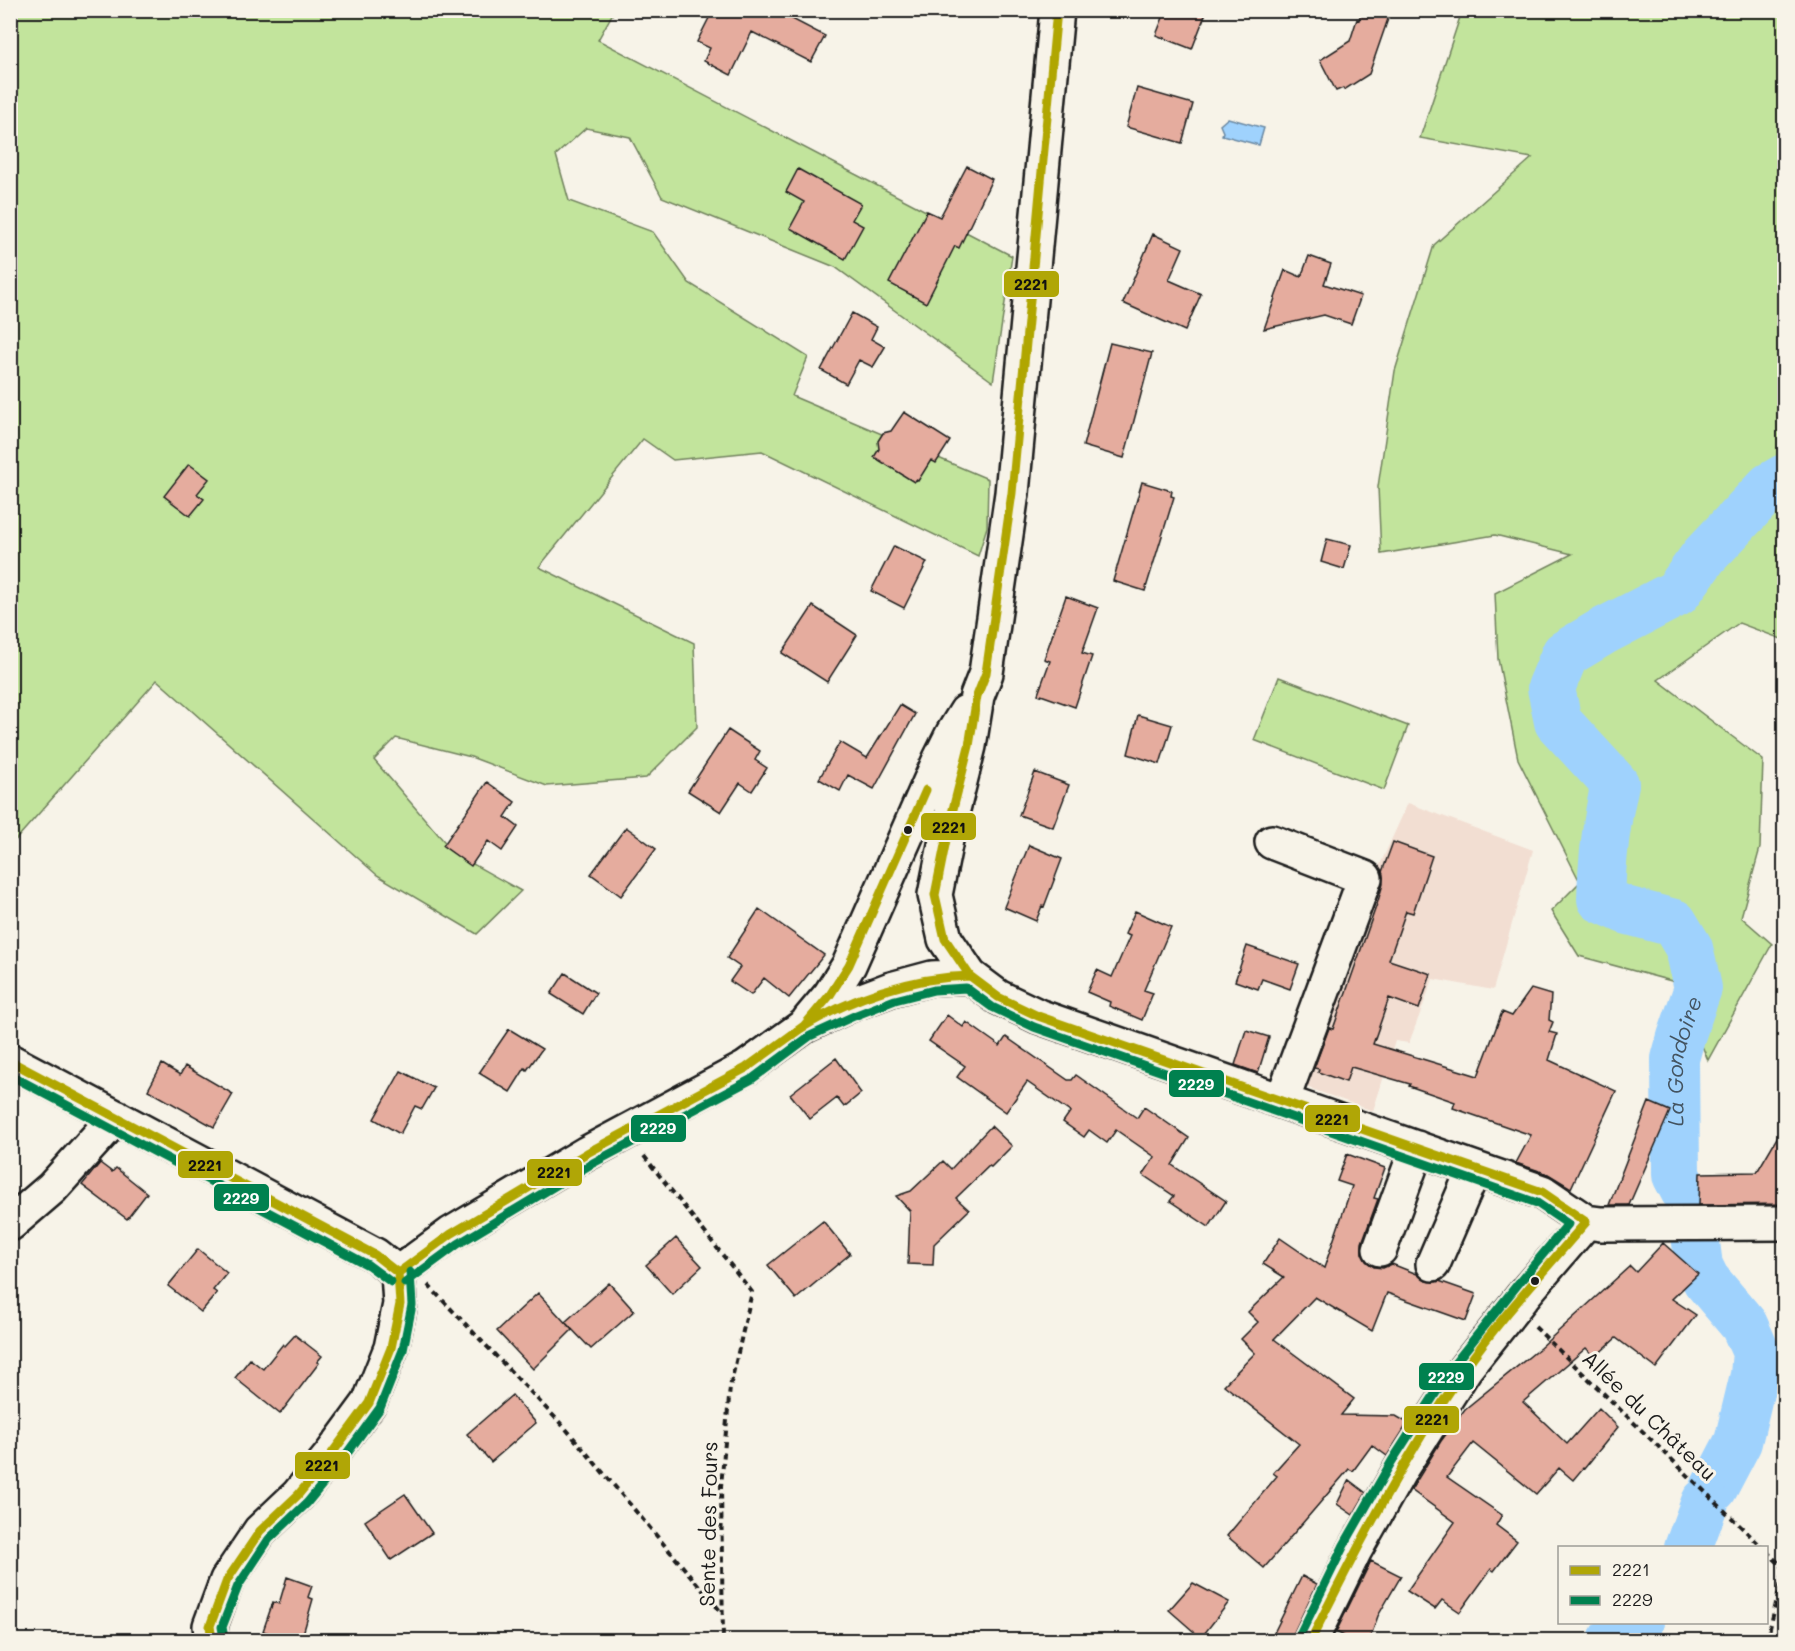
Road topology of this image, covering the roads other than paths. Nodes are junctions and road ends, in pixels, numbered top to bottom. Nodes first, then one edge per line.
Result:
1 (1057, 10) edge
2 (977, 696) junction
3 (1272, 842) dead end
4 (970, 976) junction
5 (804, 1026) junction
6 (10, 1061) edge
7 (1282, 1101) junction
8 (116, 1117) junction
9 (1417, 1148) junction
10 (1474, 1168) junction
11 (1586, 1222) junction
12 (1785, 1223) edge
13 (10, 1224) edge
14 (1380, 1249) dead end
15 (1433, 1264) dead end
16 (404, 1269) junction
17 (212, 1641) edge
18 (1311, 1641) edge

1 - 2 street
2 - 4 street
2 - 5 street
3 - 7 street
4 - 5 street
4 - 7 street
5 - 16 street
6 - 8 street
7 - 9 street
8 - 13 street
8 - 16 street
9 - 10 street
9 - 14 street
10 - 11 street
10 - 15 street
11 - 12 street
11 - 18 street
16 - 17 street

